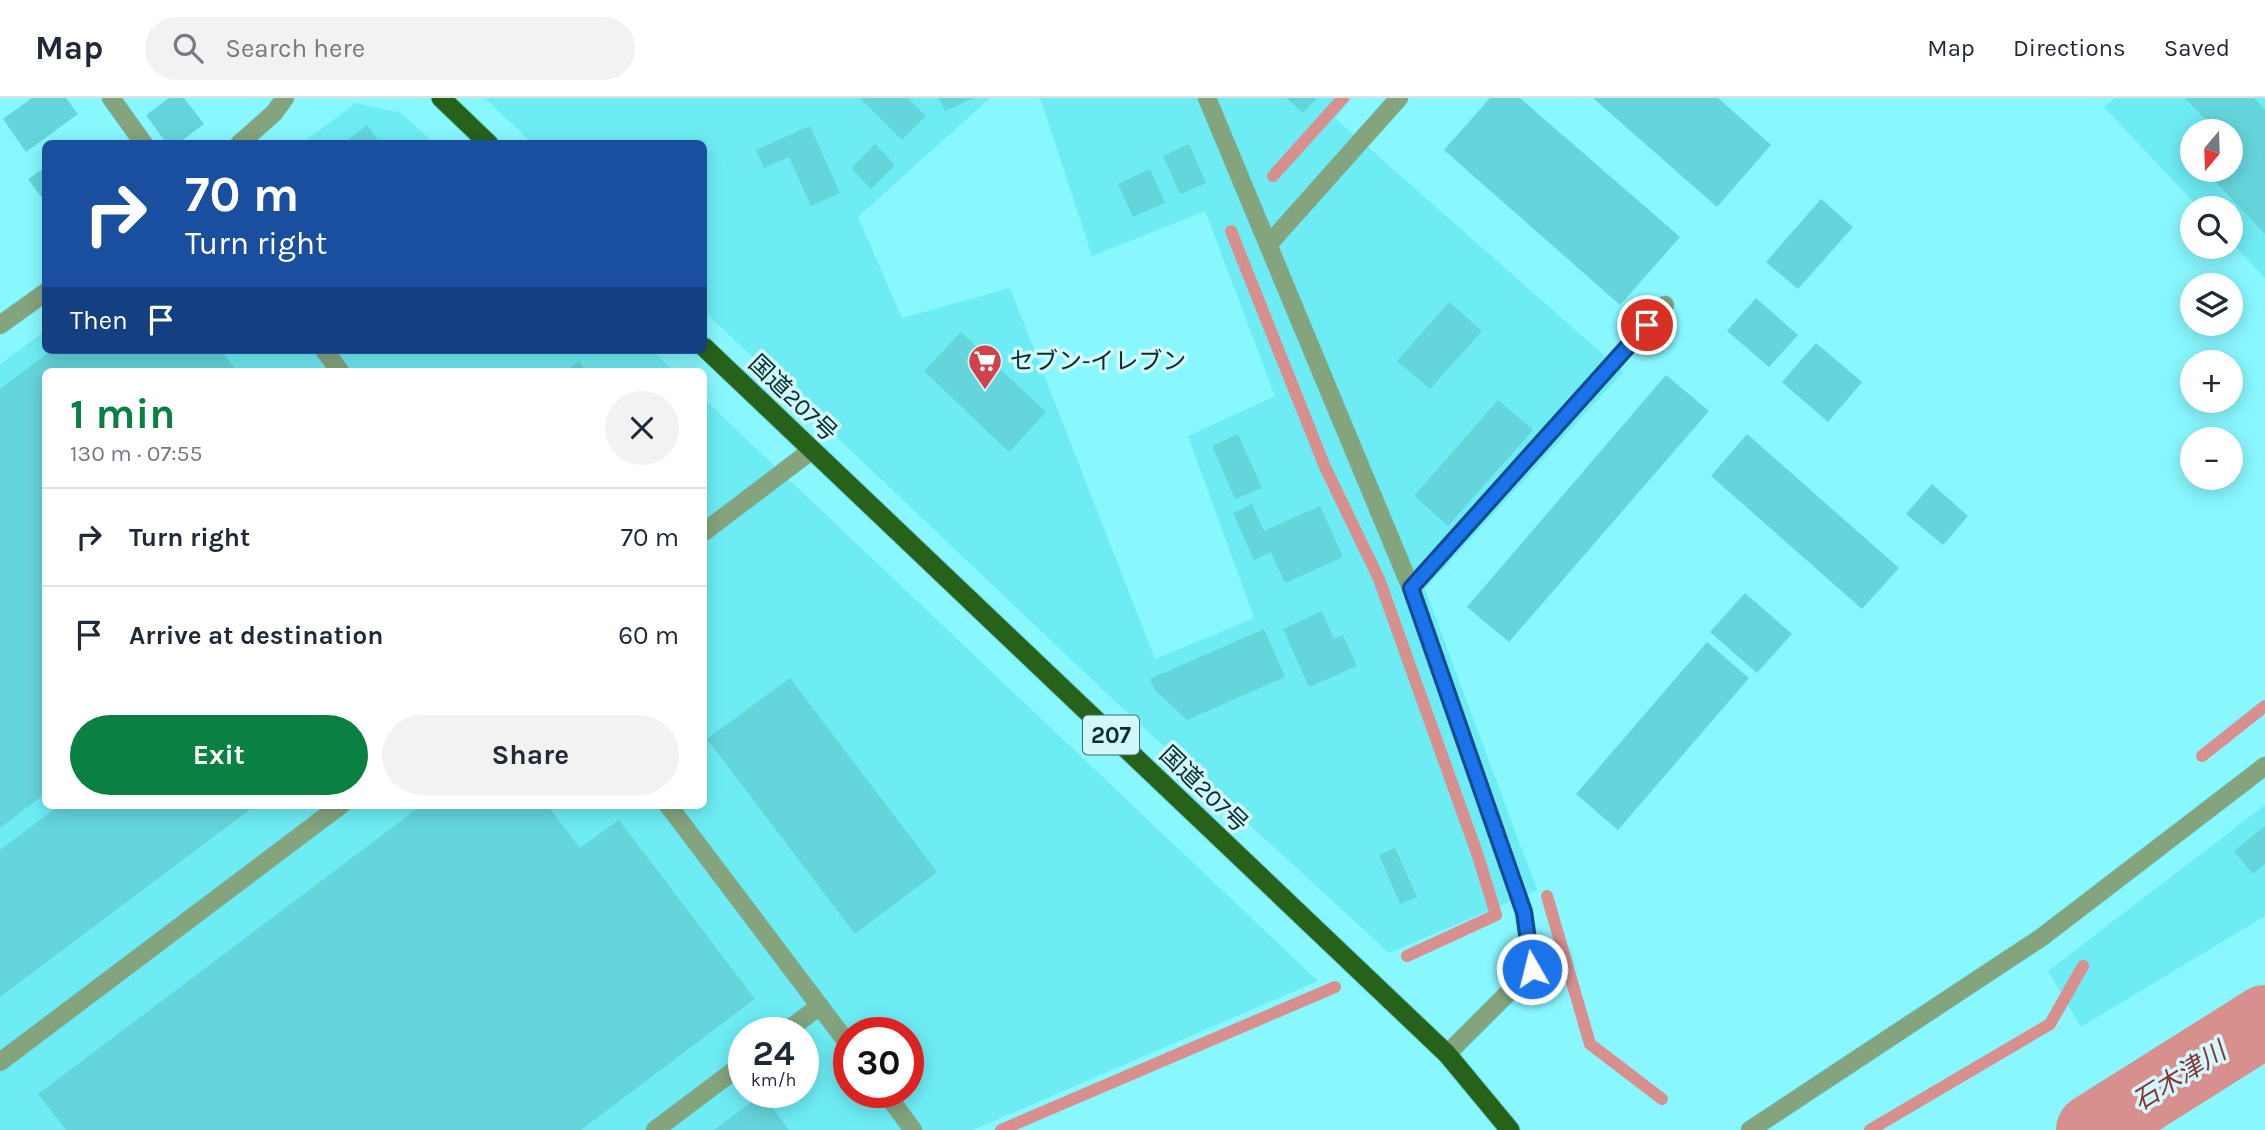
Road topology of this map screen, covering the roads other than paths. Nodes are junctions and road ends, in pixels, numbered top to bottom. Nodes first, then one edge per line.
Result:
1 (111, 98) edge
2 (285, 98) edge
3 (442, 98) edge
4 (1207, 98) edge
5 (1399, 98) edge
6 (142, 140) edge
7 (244, 140) edge
8 (485, 140) edge
9 (1268, 245) junction
10 (42, 295) edge
11 (1665, 305) dead end
12 (0, 325) edge
13 (707, 350) edge
14 (327, 354) edge
15 (338, 368) edge
16 (812, 450) junction
17 (707, 529) edge
18 (1411, 588) junction
19 (2265, 766) edge
20 (336, 809) edge
21 (671, 809) edge
22 (820, 1006) junction
23 (805, 1017) edge
24 (833, 1023) edge
25 (1447, 1054) junction
26 (0, 1062) edge
27 (728, 1075) edge
28 (896, 1108) edge
29 (655, 1130) edge
30 (913, 1130) edge
31 (1510, 1130) edge
32 (1749, 1130) edge

1 - 6 street
2 - 7 street
3 - 8 highway
4 - 9 street
5 - 9 street
9 - 18 street
10 - 12 street
11 - 18 street
13 - 16 highway, 国道207号 / 207
14 - 15 street
16 - 17 street
16 - 25 highway, 国道207号 / 207
18 - 25 street
19 - 32 street
20 - 26 street
21 - 22 street
22 - 23 street
22 - 24 street
25 - 31 highway, 国道207号 / 207
27 - 29 street
28 - 30 street

